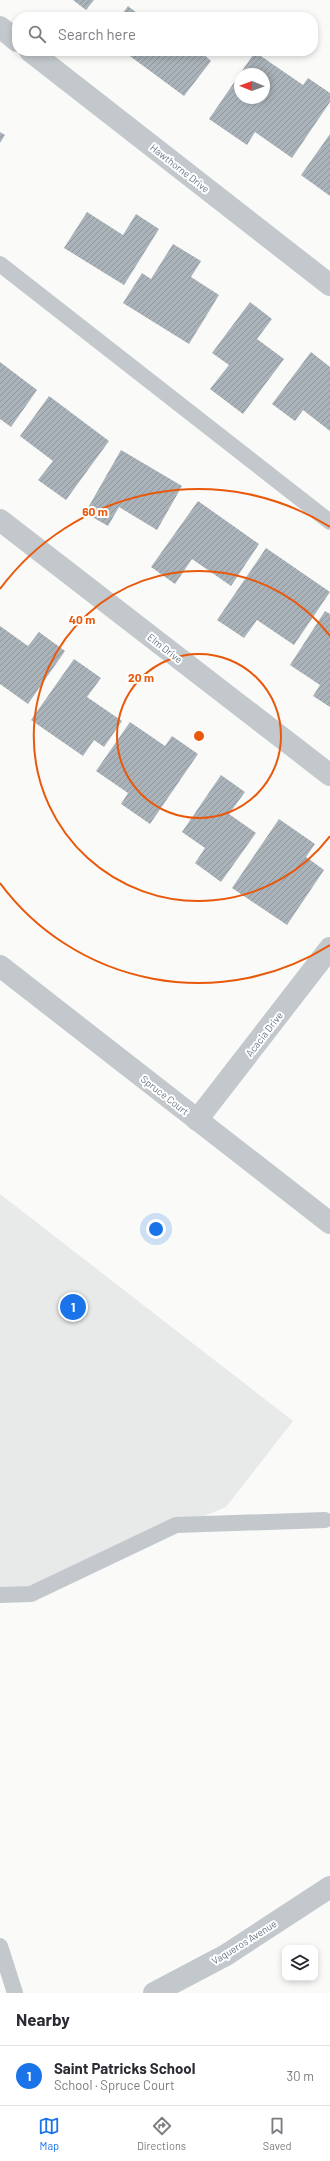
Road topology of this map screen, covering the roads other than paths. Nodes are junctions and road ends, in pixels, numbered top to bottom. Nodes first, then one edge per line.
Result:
1 (0, 28) edge
2 (12, 37) edge
3 (36, 56) edge
4 (0, 264) edge
5 (330, 285) edge
6 (0, 520) edge
7 (330, 522) edge
8 (330, 775) edge
9 (330, 948) edge
10 (0, 966) edge
11 (197, 1120) junction
12 (330, 1223) edge
13 (325, 1520) dead end
14 (0, 1595) edge
15 (330, 1887) edge
16 (0, 1946) edge
17 (15, 1993) edge
18 (154, 1993) edge

1 - 2 street
3 - 5 street, Hawthorne Drive
4 - 7 lane
6 - 8 street, Elm Drive
9 - 11 street, Acacia Drive
10 - 11 street, Spruce Court
11 - 12 street, Spruce Court
13 - 14 lane
15 - 18 street, Vaqueros Avenue
16 - 17 lane

